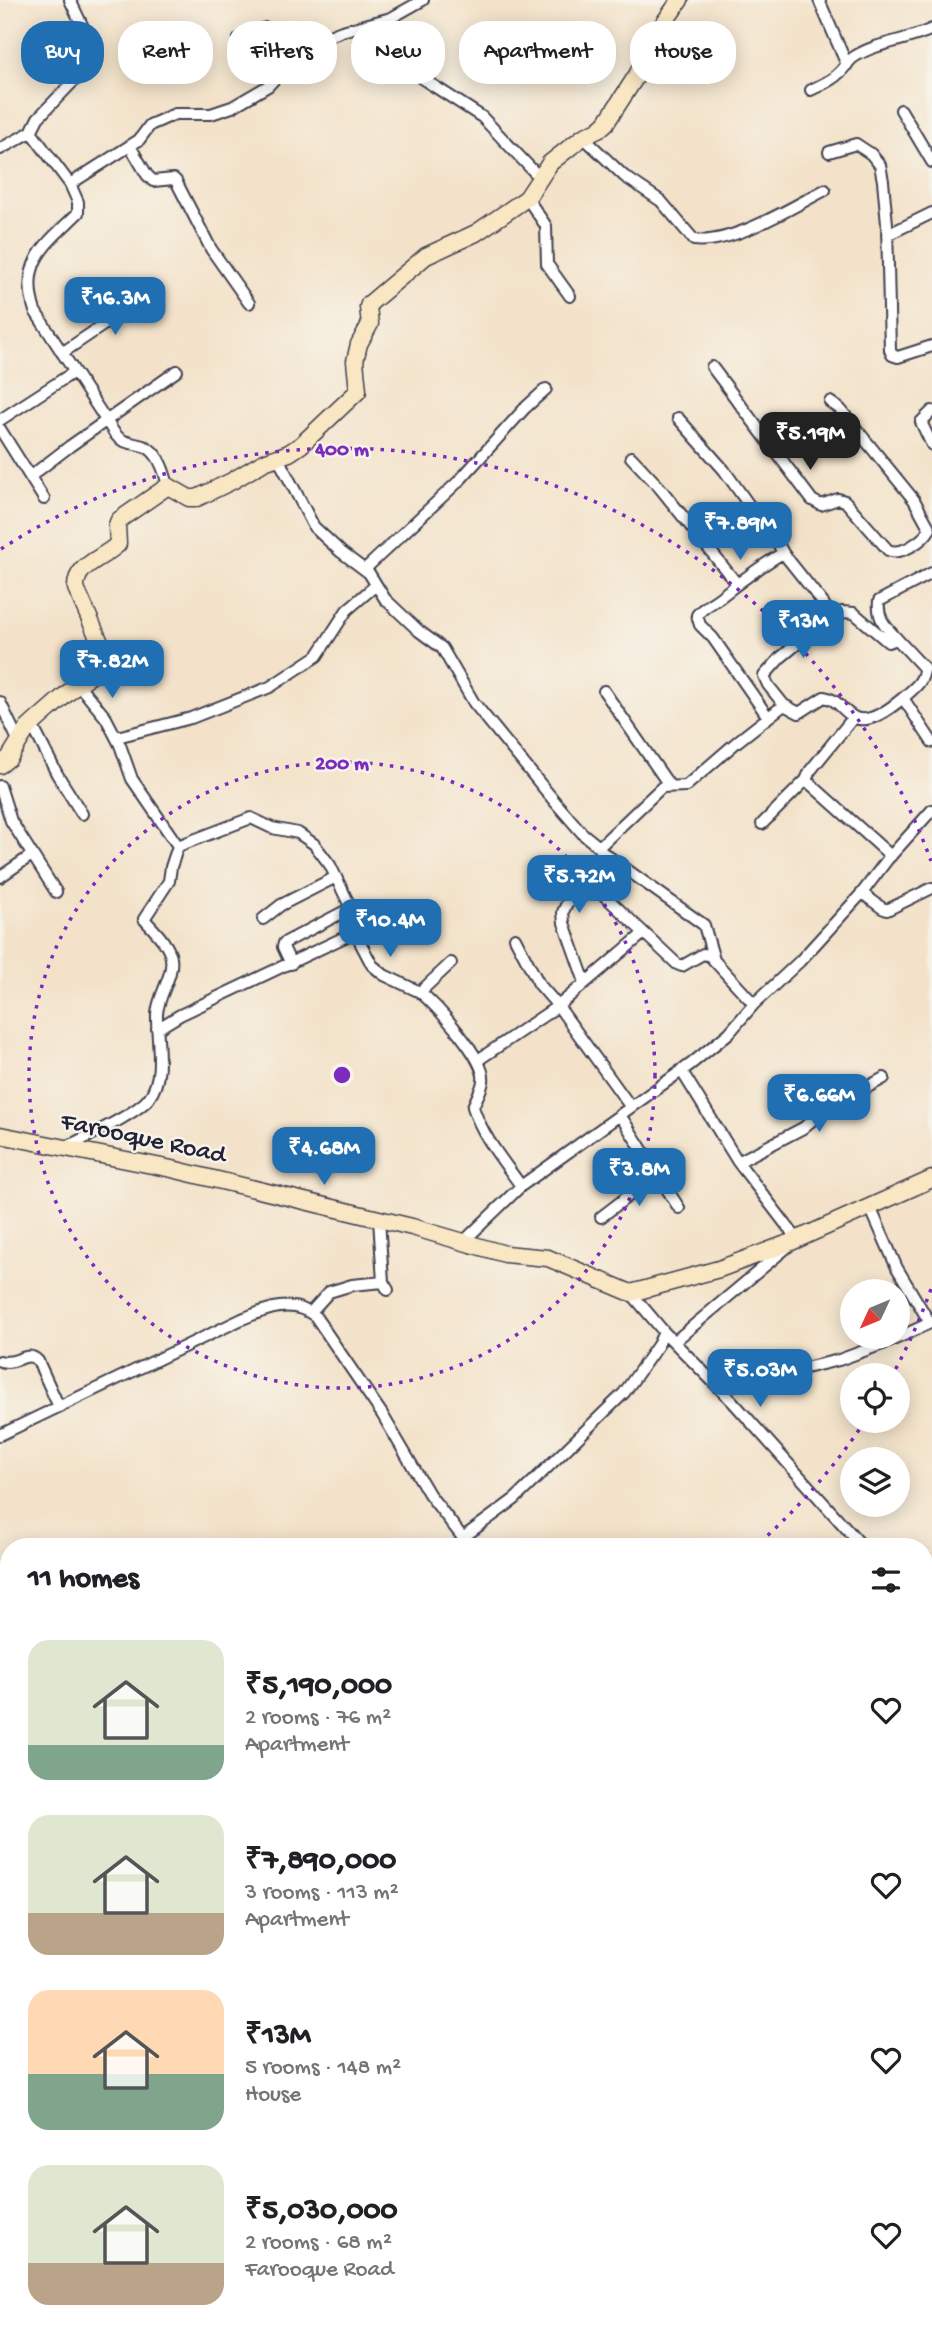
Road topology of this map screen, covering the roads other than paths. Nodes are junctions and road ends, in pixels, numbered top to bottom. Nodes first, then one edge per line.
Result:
1 (69, 0) edge
2 (424, 0) edge
3 (680, 0) edge
4 (819, 0) edge
5 (380, 21) edge
6 (932, 29) edge
7 (847, 65) junction
8 (270, 84) edge
9 (431, 84) edge
10 (811, 90) dead end
11 (901, 110) dead end
12 (31, 132) junction
13 (583, 137) junction
14 (130, 146) junction
15 (0, 149) edge
16 (829, 152) dead end
17 (932, 162) edge
18 (539, 177) junction
19 (70, 184) junction
20 (825, 190) dead end
21 (527, 198) junction
22 (932, 213) edge
23 (887, 235) junction
24 (149, 293) dead end
25 (570, 296) dead end
26 (249, 303) dead end
27 (932, 346) edge
28 (62, 353) junction
29 (712, 367) dead end
30 (177, 371) dead end
31 (74, 372) junction
32 (546, 388) dead end
33 (831, 402) dead end
34 (932, 411) edge
35 (678, 418) dead end
36 (0, 420) edge
37 (106, 422) junction
38 (0, 429) edge
39 (932, 445) edge
40 (631, 457) dead end
41 (278, 458) junction
42 (31, 477) junction
43 (169, 486) junction
44 (44, 499) dead end
45 (925, 537) junction
46 (932, 549) edge
47 (783, 553) junction
48 (365, 569) junction
49 (932, 573) edge
50 (737, 584) junction
51 (376, 586) junction
52 (831, 616) junction
53 (897, 639) junction
54 (78, 684) junction
55 (604, 691) dead end
56 (903, 698) junction
57 (0, 702) edge
58 (784, 705) junction
59 (768, 717) junction
60 (853, 718) junction
61 (32, 725) junction
62 (117, 737) junction
63 (19, 742) junction
64 (932, 742) edge
65 (0, 765) edge
66 (806, 780) junction
67 (669, 785) junction
68 (0, 786) edge
69 (932, 810) edge
70 (82, 814) dead end
71 (762, 824) dead end
72 (178, 846) junction
73 (600, 849) junction
74 (32, 855) junction
75 (891, 856) junction
76 (0, 877) edge
77 (336, 877) junction
78 (592, 884) junction
79 (932, 888) edge
80 (56, 892) dead end
81 (862, 893) junction
82 (351, 908) junction
83 (263, 919) dead end
84 (357, 926) junction
85 (644, 933) junction
86 (515, 938) dead end
87 (714, 960) junction
88 (451, 963) dead end
89 (290, 964) junction
90 (585, 982) junction
91 (420, 992) junction
92 (754, 1004) junction
93 (558, 1006) junction
94 (158, 1029) junction
95 (478, 1060) junction
96 (681, 1070) junction
97 (884, 1078) dead end
98 (630, 1106) junction
99 (620, 1115) junction
100 (0, 1136) edge
101 (64, 1148) junction
102 (738, 1162) junction
103 (657, 1174) junction
104 (932, 1179) edge
105 (522, 1186) junction
106 (679, 1208) dead end
107 (870, 1208) junction
108 (601, 1217) dead end
109 (379, 1219) junction
110 (797, 1240) junction
111 (464, 1241) junction
112 (631, 1293) junction
113 (311, 1312) junction
114 (931, 1322) edge
115 (664, 1332) junction
116 (675, 1341) junction
117 (1, 1362) edge
118 (720, 1388) junction
119 (59, 1407) junction
120 (0, 1435) edge
121 (457, 1538) edge
122 (466, 1538) edge
123 (855, 1538) edge

1 - 12 street
2 - 5 street
3 - 13 street
4 - 7 street
6 - 7 street
7 - 10 street
8 - 14 street
9 - 18 street
11 - 17 street
12 - 15 street
12 - 19 street
13 - 18 street
13 - 20 street
14 - 19 street
14 - 26 street
16 - 23 street
18 - 21 street
19 - 28 street
21 - 25 street
21 - 41 street
22 - 23 street
23 - 27 street
24 - 28 street
28 - 31 street
29 - 45 street
30 - 37 street
31 - 36 street
31 - 37 street
32 - 48 street
33 - 45 street
34 - 39 street
35 - 47 street
37 - 42 street
37 - 43 street
38 - 42 street
40 - 50 street
41 - 43 street
41 - 48 street
42 - 44 street
43 - 54 street
45 - 46 street
47 - 50 street
47 - 52 street
48 - 51 street
49 - 53 street
50 - 59 street
51 - 62 street
51 - 73 street
52 - 53 street
52 - 58 street
53 - 56 street
54 - 61 street
54 - 62 street
55 - 67 street
56 - 60 street
56 - 64 street
57 - 63 street
58 - 59 street
58 - 60 street
59 - 67 street
60 - 66 street
61 - 63 street
61 - 70 street
62 - 72 street
63 - 65 street
66 - 71 street
66 - 75 street
67 - 73 street
68 - 74 street
69 - 75 street
72 - 77 street
72 - 94 street
73 - 78 street
73 - 87 street
74 - 76 street
74 - 80 street
75 - 81 street
77 - 82 street
77 - 83 street
78 - 85 street
78 - 90 street
79 - 81 street
81 - 92 street
82 - 84 street
82 - 89 street
84 - 89 street
84 - 91 street
85 - 87 street
85 - 90 street
86 - 93 street
87 - 92 street
88 - 91 street
89 - 94 street
90 - 93 street
91 - 95 street
92 - 96 street
93 - 95 street
93 - 98 street
94 - 101 street
95 - 105 street
96 - 98 street
96 - 102 street
97 - 102 street
98 - 99 street
99 - 103 street
99 - 105 street
100 - 101 street, Farooque Road
101 - 109 street, Farooque Road
102 - 110 street
103 - 106 street
103 - 108 street
104 - 107 street
105 - 111 street
107 - 110 street
107 - 114 street
109 - 111 street, Farooque Road
109 - 113 street
110 - 112 street
110 - 116 street
111 - 112 street, Farooque Road
112 - 115 street, Farooque Road
113 - 119 street
113 - 121 street
114 - 118 street
115 - 116 street, Farooque Road
115 - 122 street
116 - 118 street, Farooque Road
117 - 119 street
118 - 123 street, Farooque Road
119 - 120 street

